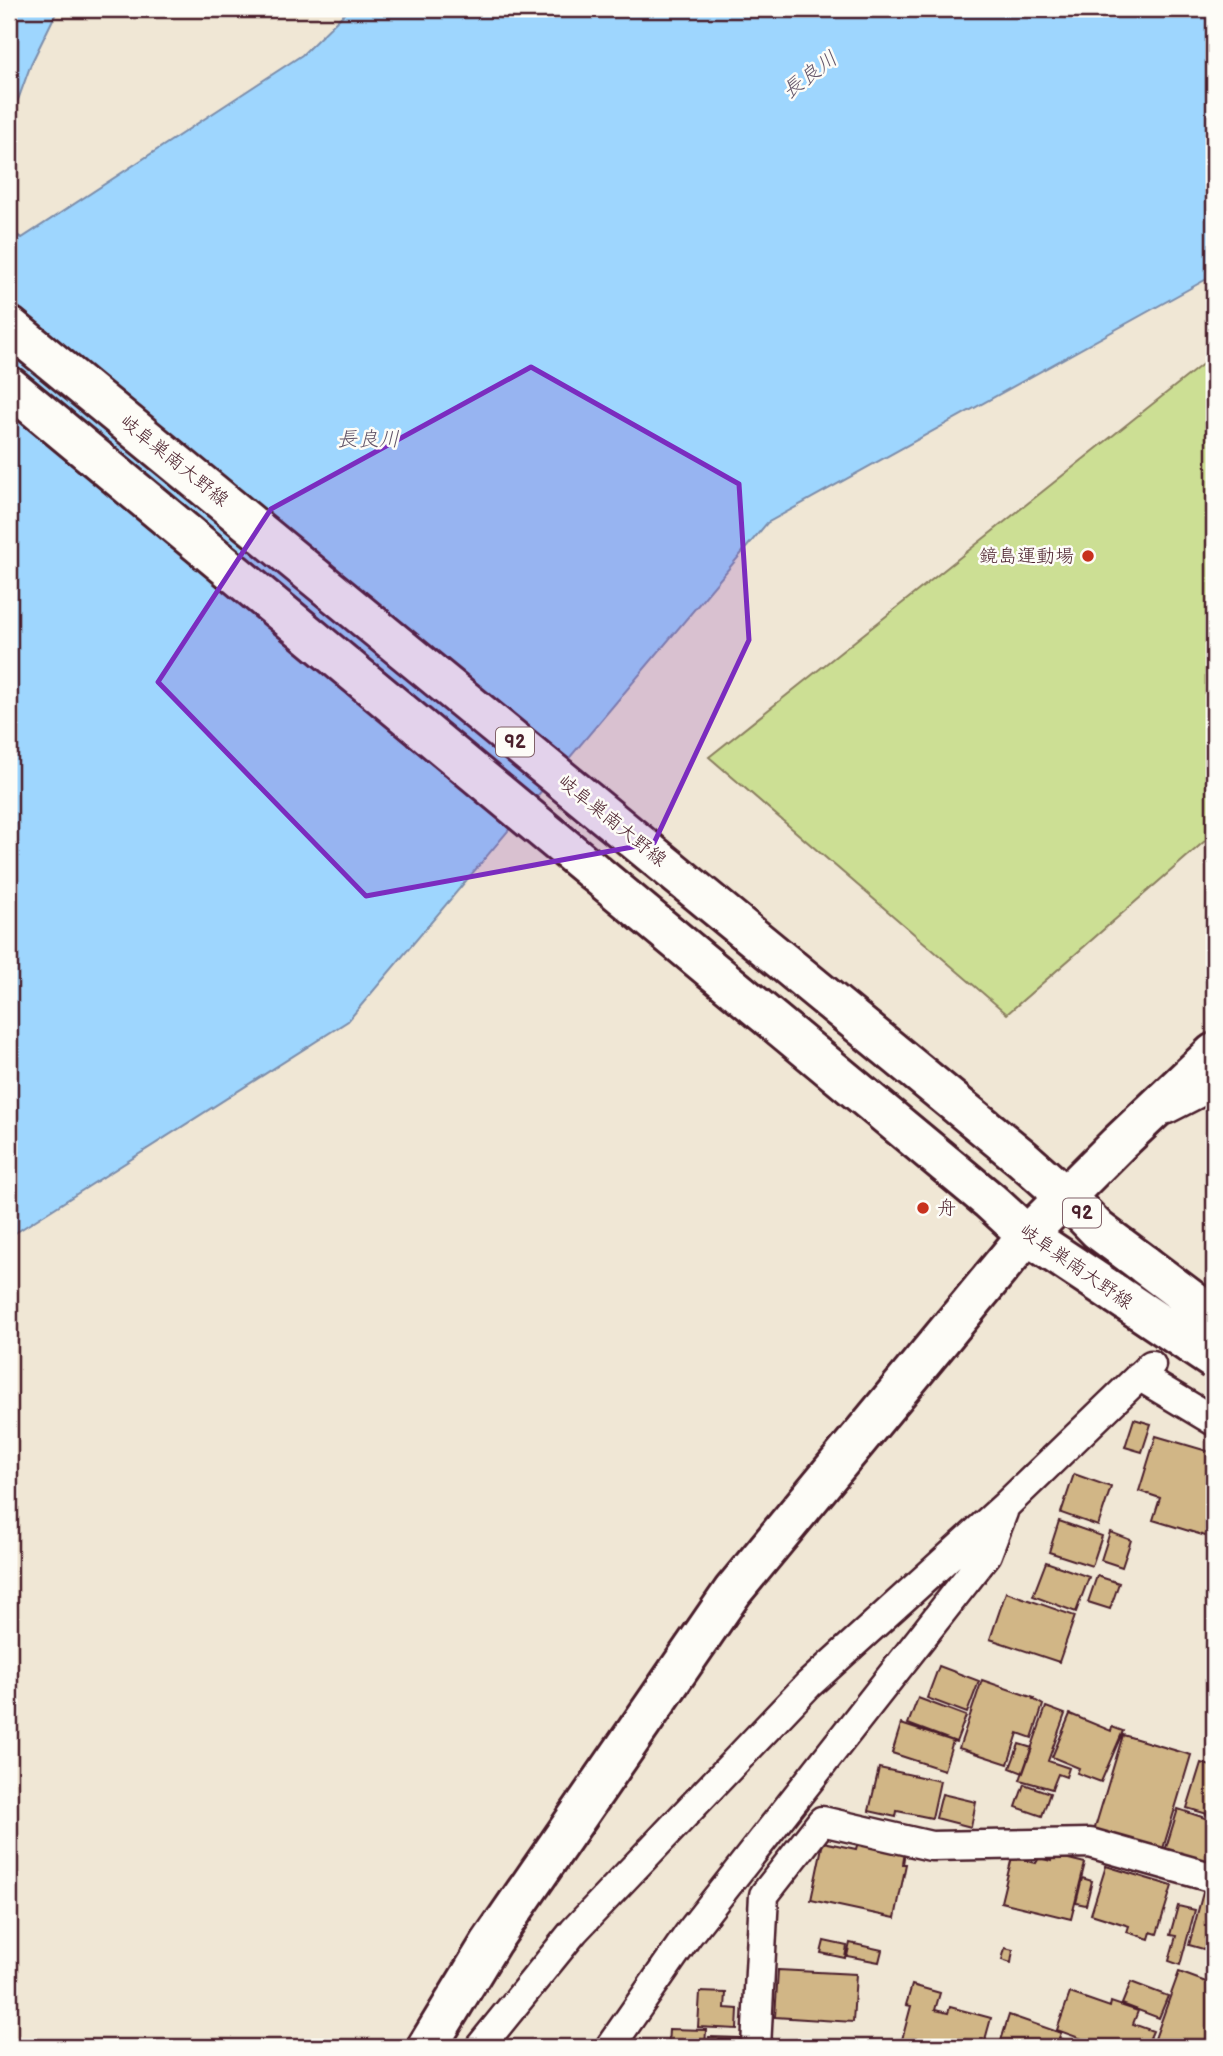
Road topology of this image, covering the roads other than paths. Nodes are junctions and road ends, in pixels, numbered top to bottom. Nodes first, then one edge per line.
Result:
1 (9, 326) edge
2 (9, 386) edge
3 (1214, 1053) edge
4 (1214, 1085) edge
5 (1146, 1119) junction
6 (1066, 1197) junction
7 (1027, 1235) junction
8 (1214, 1317) edge
9 (1214, 1360) edge
10 (1214, 1422) edge
11 (1005, 1506) junction
12 (1214, 1878) edge
13 (427, 2047) edge
14 (480, 2047) edge
15 (610, 2047) edge
16 (756, 2047) edge

1 - 6 main road, 岐阜巣南大野線 / 92
2 - 7 main road, 岐阜巣南大野線 / 92
3 - 5 main road
4 - 5 street
5 - 6 main road
6 - 7 main road
6 - 8 main road, 岐阜巣南大野線 / 92, bridge
7 - 9 main road, 岐阜巣南大野線 / 92, bridge
7 - 13 main road
10 - 11 street
11 - 14 street
11 - 15 street
12 - 16 street

